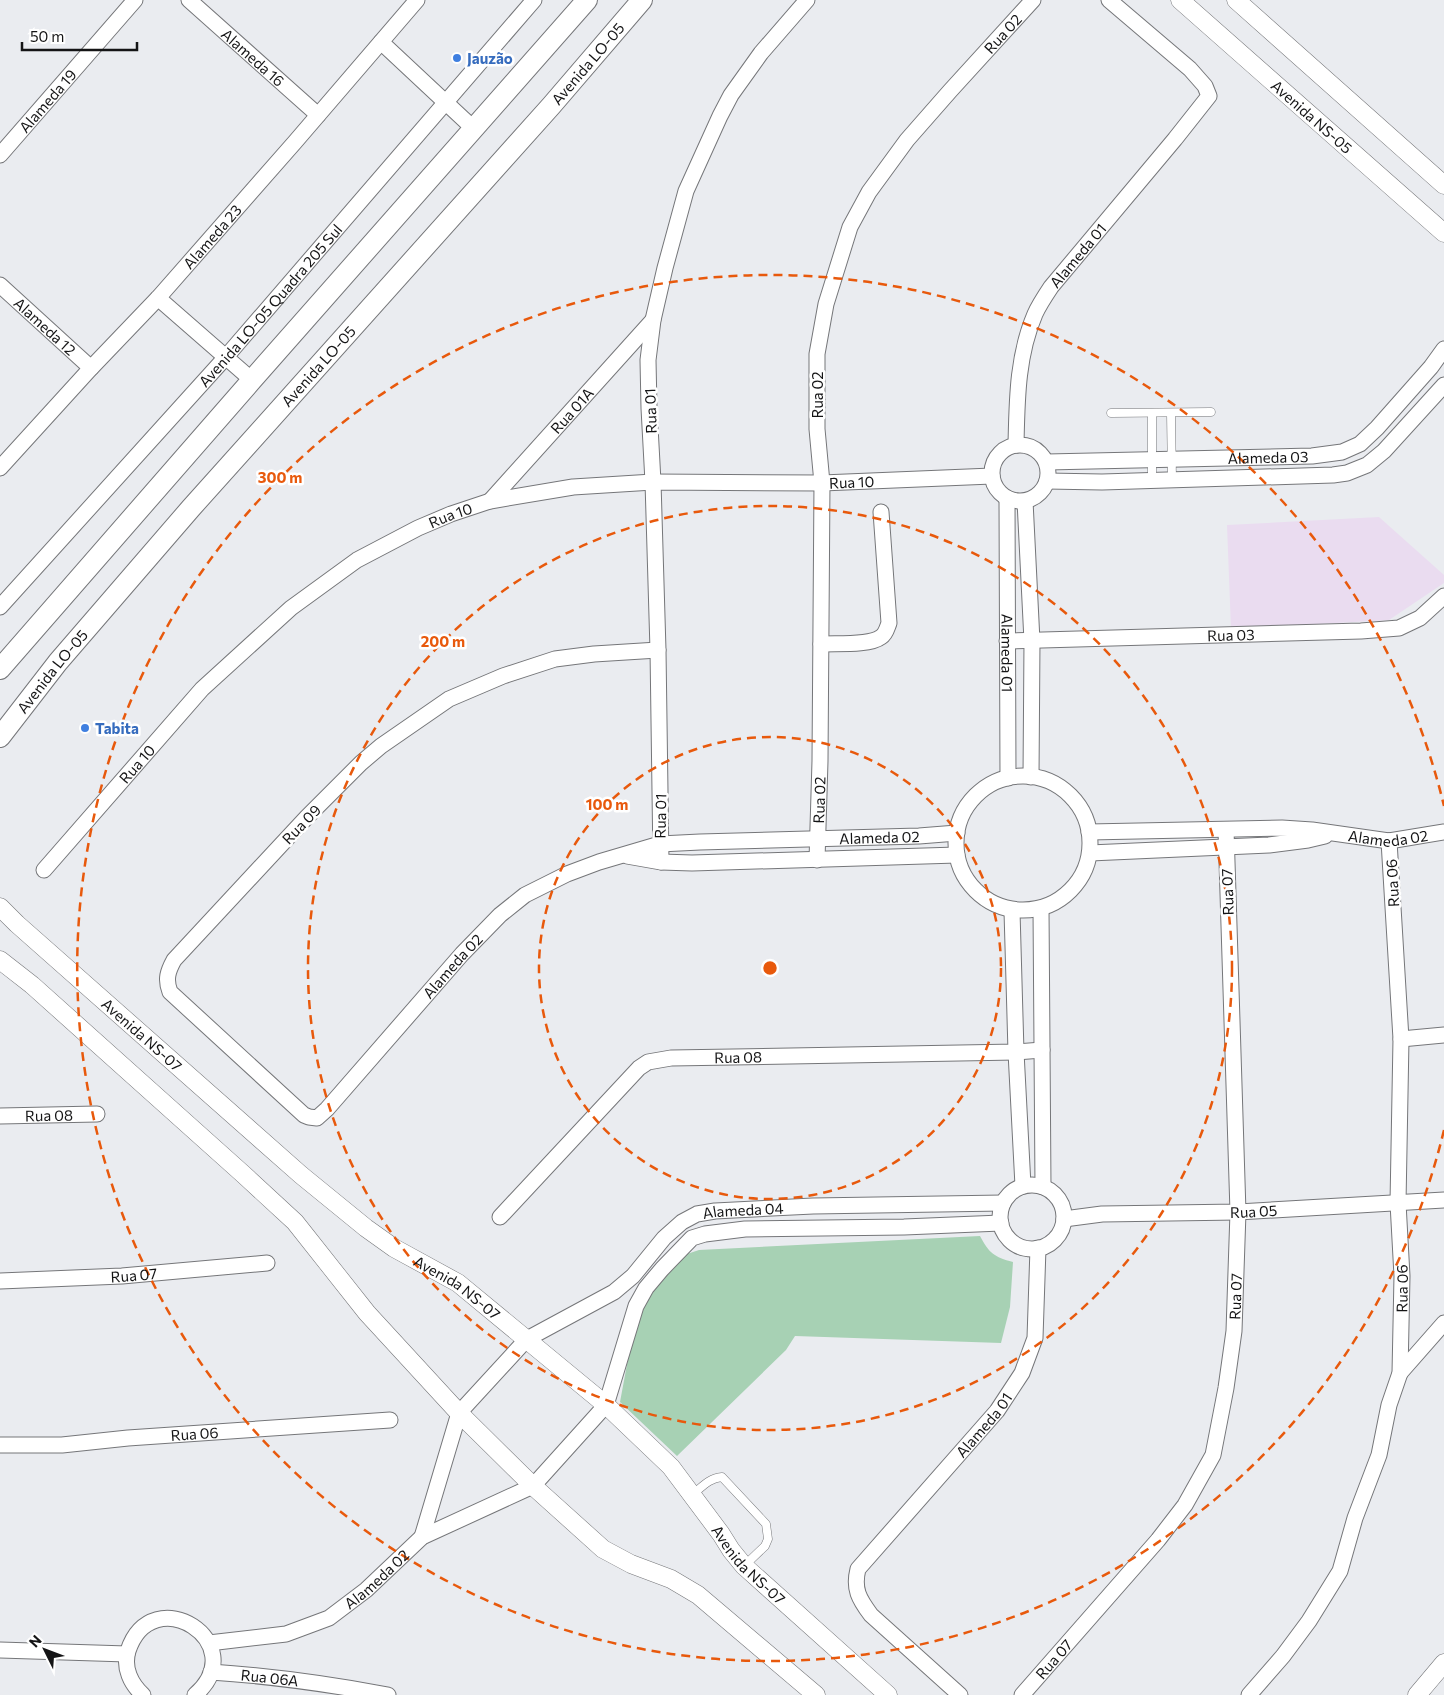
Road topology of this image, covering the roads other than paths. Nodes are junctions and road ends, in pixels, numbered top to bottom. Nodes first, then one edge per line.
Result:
1 (134, 0) edge
2 (189, 0) edge
3 (417, 0) edge
4 (534, 0) edge
5 (588, 0) edge
6 (642, 0) edge
7 (807, 0) edge
8 (1033, 0) edge
9 (1110, 0) edge
10 (1180, 0) edge
11 (1236, 0) edge
12 (381, 42) junction
13 (445, 102) junction
14 (318, 115) junction
15 (474, 128) junction
16 (0, 155) edge
17 (1444, 185) edge
18 (1444, 233) edge
19 (0, 285) edge
20 (158, 298) junction
21 (653, 320) junction
22 (1444, 349) edge
23 (225, 358) junction
24 (91, 368) junction
25 (252, 380) junction
26 (1444, 385) edge
27 (1212, 412) dead end
28 (1111, 413) dead end
29 (1152, 413) junction
30 (1171, 413) junction
31 (1016, 445) junction
32 (1172, 459) junction
33 (1153, 460) junction
34 (1047, 462) junction
35 (0, 468) edge
36 (992, 476) junction
37 (1152, 480) junction
38 (1172, 480) junction
39 (1047, 481) junction
40 (653, 482) junction
41 (822, 483) junction
42 (1007, 498) junction
43 (490, 501) junction
44 (1026, 501) junction
45 (881, 512) dead end
46 (1444, 596) edge
47 (0, 607) edge
48 (1008, 641) junction
49 (1032, 641) junction
50 (820, 644) junction
51 (658, 650) junction
52 (0, 669) edge
53 (0, 737) edge
54 (1031, 777) junction
55 (1008, 778) junction
56 (1226, 830) junction
57 (1089, 832) junction
58 (1444, 832) edge
59 (957, 833) junction
60 (1331, 834) junction
61 (817, 839) junction
62 (1389, 841) junction
63 (660, 844) junction
64 (1226, 848) junction
65 (1090, 853) junction
66 (623, 855) junction
67 (957, 855) junction
68 (817, 860) junction
69 (661, 862) junction
70 (44, 870) dead end
71 (0, 907) edge
72 (1041, 908) junction
73 (1012, 911) junction
74 (0, 960) edge
75 (1444, 1034) edge
76 (1401, 1039) junction
77 (1042, 1050) junction
78 (1016, 1052) junction
79 (97, 1114) dead end
80 (0, 1117) edge
81 (313, 1118) joint
82 (1023, 1186) junction
83 (1043, 1187) junction
84 (1444, 1200) edge
85 (1002, 1203) junction
86 (1398, 1203) junction
87 (904, 1205) junction
88 (879, 1206) junction
89 (1238, 1212) junction
90 (500, 1217) dead end
91 (1064, 1219) junction
92 (1001, 1223) junction
93 (880, 1227) junction
94 (904, 1227) junction
95 (1038, 1248) junction
96 (267, 1263) dead end
97 (0, 1281) edge
98 (1444, 1323) edge
99 (527, 1338) junction
100 (1400, 1373) junction
101 (606, 1405) junction
102 (459, 1412) junction
103 (390, 1420) dead end
104 (0, 1445) edge
105 (533, 1486) junction
106 (692, 1495) junction
107 (422, 1537) junction
108 (744, 1566) junction
109 (209, 1643) junction
110 (0, 1650) edge
111 (127, 1654) junction
112 (1444, 1663) edge
113 (211, 1672) junction
114 (143, 1695) edge
115 (195, 1695) edge
116 (388, 1695) edge
117 (816, 1695) edge
118 (888, 1695) edge
119 (960, 1695) edge
120 (1022, 1695) edge
121 (1249, 1695) edge
122 (1417, 1695) edge

1 - 16 street, Alameda 19
2 - 14 street, Alameda 16
3 - 12 street, Alameda 23
4 - 13 street, Avenida LO-05 Quadra 205 Sul
5 - 15 main road
6 - 53 main road, Avenida LO-05
7 - 21 street, Rua 01
8 - 41 street, Rua 02
9 - 31 street, Alameda 01
10 - 18 street, Avenida NS-05
11 - 17 street
12 - 13 street
12 - 14 street, Alameda 23
13 - 15 street
13 - 23 street, Avenida LO-05 Quadra 205 Sul
14 - 20 street, Alameda 23
15 - 25 main road
19 - 24 street, Alameda 12
20 - 23 street
20 - 24 street, Alameda 23
21 - 40 street, Rua 01
21 - 43 street, Rua 01A
22 - 32 street, Alameda 03
23 - 25 street
23 - 47 street, Avenida LO-05 Quadra 205 Sul
24 - 35 street, Alameda 23
25 - 52 main road
26 - 38 street, Alameda 03
27 - 30 lane
28 - 29 lane
29 - 30 lane
29 - 33 lane
30 - 32 lane
31 - 34 street
31 - 36 street
32 - 33 street, Alameda 03
32 - 38 lane
33 - 34 street, Alameda 03
33 - 37 lane
34 - 39 street
36 - 41 street, Rua 10
36 - 42 street
37 - 38 street, Alameda 03
37 - 39 street, Alameda 03
39 - 44 street
40 - 41 street, Rua 10
40 - 43 street, Rua 10
40 - 51 street, Rua 01
41 - 50 street, Rua 02
42 - 44 street
42 - 48 street, Alameda 01
43 - 70 street, Rua 10
44 - 49 street, Alameda 01
45 - 50 street
46 - 49 street, Rua 03
48 - 49 street, Rua 03
48 - 55 street, Alameda 01
49 - 54 street, Alameda 01
50 - 61 street, Rua 02
51 - 63 street, Rua 01
51 - 81 street, Rua 09
54 - 55 street
54 - 57 street
55 - 59 street
56 - 57 street, Alameda 02
56 - 60 street, Alameda 02
56 - 64 street, Rua 07
57 - 65 street
58 - 62 street, Alameda 02
59 - 61 street, Alameda 02
59 - 67 street
60 - 62 street, Alameda 02
60 - 64 street, Alameda 02
61 - 63 street, Alameda 02
61 - 68 street, Rua 02
62 - 76 street, Rua 06
63 - 66 street, Alameda 02
63 - 69 street, Rua 01
64 - 65 street, Alameda 02
64 - 89 street, Rua 07
65 - 72 street
66 - 69 street, Alameda 02
66 - 81 street, Alameda 02
67 - 68 street, Alameda 02
67 - 73 street
68 - 69 street, Alameda 02
71 - 99 street, Avenida NS-07
72 - 73 street
72 - 77 street
73 - 78 street
74 - 102 street
75 - 76 street
76 - 86 street, Rua 06
77 - 78 street, Rua 08
77 - 83 street
78 - 82 street
78 - 90 street, Rua 08
79 - 80 street, Rua 08
82 - 83 street
82 - 85 street
83 - 91 street
84 - 86 street, Rua 05
85 - 87 street, Alameda 04
85 - 92 street
86 - 89 street, Rua 05
86 - 100 street, Rua 06
87 - 88 street, Alameda 04
87 - 94 street
88 - 93 street
88 - 99 street, Alameda 04
89 - 91 street, Rua 05
89 - 120 street, Rua 07
91 - 95 street
92 - 94 street, Alameda 04
92 - 95 street
93 - 94 street, Alameda 04
93 - 101 street, Alameda 04
95 - 119 street, Alameda 01
96 - 97 street, Rua 07
98 - 100 street
99 - 101 street, Avenida NS-07
99 - 102 street, Alameda 04
100 - 121 street, Rua 06
101 - 105 street
101 - 106 street, Avenida NS-07
102 - 105 street
102 - 107 street
103 - 104 street, Rua 06
105 - 107 street, Alameda 02
105 - 117 street
106 - 108 street, Avenida NS-07
106 - 108 lane
107 - 109 street, Alameda 02
108 - 118 street, Avenida NS-07
109 - 111 street
109 - 113 street
110 - 111 street
111 - 114 street
112 - 122 street
113 - 115 street
113 - 116 street, Rua 06A

